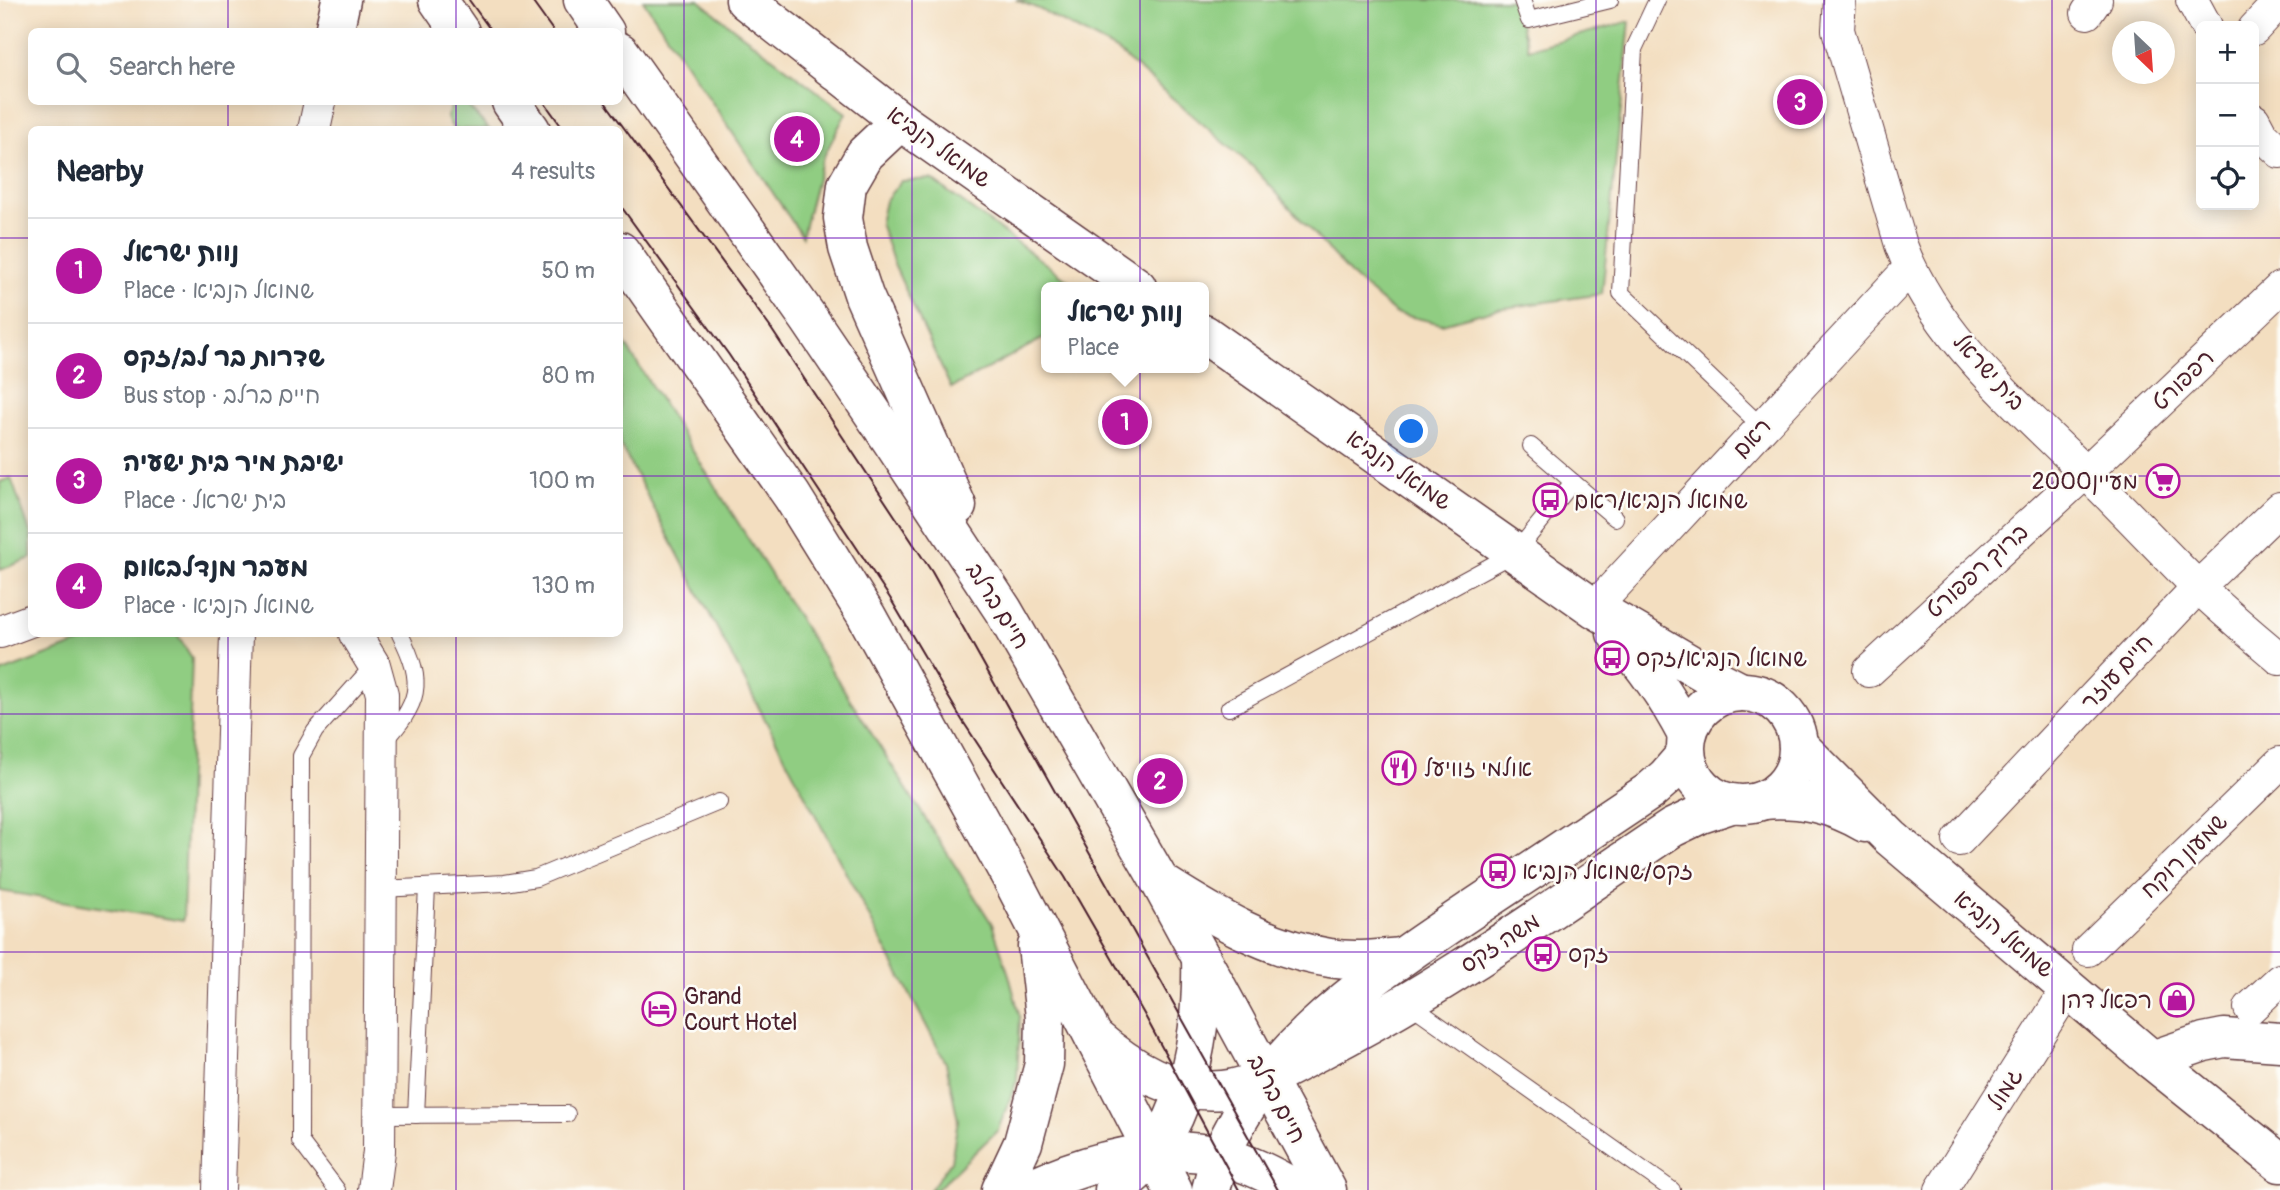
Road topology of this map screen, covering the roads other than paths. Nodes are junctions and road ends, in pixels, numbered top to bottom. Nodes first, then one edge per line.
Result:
1 (341, 0) edge
2 (438, 0) edge
3 (583, 0) edge
4 (596, 0) edge
5 (745, 0) edge
6 (1522, 0) edge
7 (1611, 0) edge
8 (1657, 0) edge
9 (1840, 0) edge
10 (2192, 0) edge
11 (2280, 1) edge
12 (2203, 21) edge
13 (2259, 24) edge
14 (335, 28) edge
15 (457, 28) edge
16 (602, 28) edge
17 (611, 28) edge
18 (623, 50) edge
19 (630, 67) edge
20 (319, 105) edge
21 (513, 105) edge
22 (900, 121) junction
23 (315, 126) edge
24 (528, 126) edge
25 (2259, 129) edge
26 (2280, 152) edge
27 (623, 255) edge
28 (1910, 268) junction
29 (1130, 282) edge
30 (2280, 288) edge
31 (1209, 337) edge
32 (1762, 427) junction
33 (1531, 446) dead end
34 (2086, 472) junction
35 (1573, 482) junction
36 (2280, 508) edge
37 (1615, 518) dead end
38 (1516, 552) junction
39 (2198, 587) junction
40 (1594, 608) junction
41 (1003, 610) junction
42 (28, 622) edge
43 (0, 632) edge
44 (356, 637) edge
45 (401, 637) edge
46 (242, 640) edge
47 (2280, 659) edge
48 (374, 665) junction
49 (1869, 671) dead end
50 (1741, 692) junction
51 (1229, 708) dead end
52 (382, 745) junction
53 (1687, 745) junction
54 (1798, 745) junction
55 (2280, 763) edge
56 (719, 802) dead end
57 (1747, 802) junction
58 (1891, 838) junction
59 (1959, 840) dead end
60 (1160, 882) junction
61 (427, 887) junction
62 (380, 889) junction
63 (1033, 920) junction
64 (2088, 950) dead end
65 (1401, 957) junction
66 (1202, 958) junction
67 (2280, 980) edge
68 (2068, 988) junction
69 (1407, 1002) junction
70 (2250, 1008) dead end
71 (1094, 1037) junction
72 (2280, 1042) edge
73 (2152, 1060) junction
74 (1266, 1078) junction
75 (1184, 1088) junction
76 (567, 1114) dead end
77 (378, 1115) junction
78 (416, 1115) junction
79 (1154, 1153) junction
80 (2280, 1163) edge
81 (1216, 1173) edge
82 (219, 1190) edge
83 (337, 1190) edge
84 (373, 1190) edge
85 (1001, 1190) edge
86 (1027, 1190) edge
87 (1114, 1190) edge
88 (1173, 1190) edge
89 (1297, 1190) edge
90 (1326, 1190) edge
91 (1672, 1190) edge
92 (1941, 1190) edge

1 - 14 main road
2 - 15 main road
3 - 16 main road
4 - 17 main road
5 - 22 main road, שמואל הנביא
6 - 7 lane
8 - 32 lane
9 - 28 street, בית ישראל
10 - 12 street
11 - 13 street
18 - 19 main road, חיים ברלב
19 - 41 main road, חיים ברלב
20 - 23 street
21 - 24 main road
22 - 29 main road, שמואל הנביא
22 - 41 main road
25 - 26 street
27 - 63 main road
28 - 32 street, ראם
28 - 34 street, בית ישראל
30 - 34 street, רפפורט
31 - 38 main road, שמואל הנביא
32 - 40 street, ראם
33 - 35 lane
34 - 39 street, בית ישראל
34 - 49 street, ברוך רפפורט
35 - 37 lane
35 - 38 lane
36 - 39 street, חיים עוזר
38 - 40 main road, שמואל הנביא
38 - 51 lane
39 - 47 street, בית ישראל
39 - 59 street, חיים עוזר
40 - 50 main road, שמואל הנביא
40 - 53 main road, שמואל הנביא
41 - 60 main road, חיים ברלב
42 - 43 street
44 - 48 street
45 - 52 lane
46 - 82 street
48 - 52 street
48 - 83 lane
50 - 53 main road
50 - 54 main road
52 - 62 street
53 - 57 main road
53 - 65 main road, משה זקס
54 - 57 main road
54 - 58 main road, שמואל הנביא
55 - 64 street, שמעון רוקח
56 - 61 lane
57 - 58 main road, שמואל הנביא
57 - 69 main road, משה זקס
58 - 68 main road, שמואל הנביא
60 - 65 main road
60 - 66 main road, חיים ברלב
61 - 62 lane
61 - 78 lane
62 - 77 street
63 - 71 main road
63 - 85 main road
65 - 74 main road, משה זקס
66 - 74 main road, חיים ברלב
66 - 75 main road
67 - 70 street
68 - 73 main road, שמואל הנביא
68 - 92 street, גמול
69 - 74 main road, משה זקס
69 - 91 lane
71 - 75 main road, משה זקס
71 - 79 main road
72 - 73 main road
73 - 80 main road, שמואל הנביא
74 - 75 main road, משה זקס
74 - 81 main road, משה זקס
74 - 90 main road, חיים ברלב
75 - 79 main road
76 - 78 lane
77 - 78 lane
77 - 84 street
79 - 81 main road
79 - 86 main road
79 - 87 main road
79 - 88 main road
81 - 89 main road

